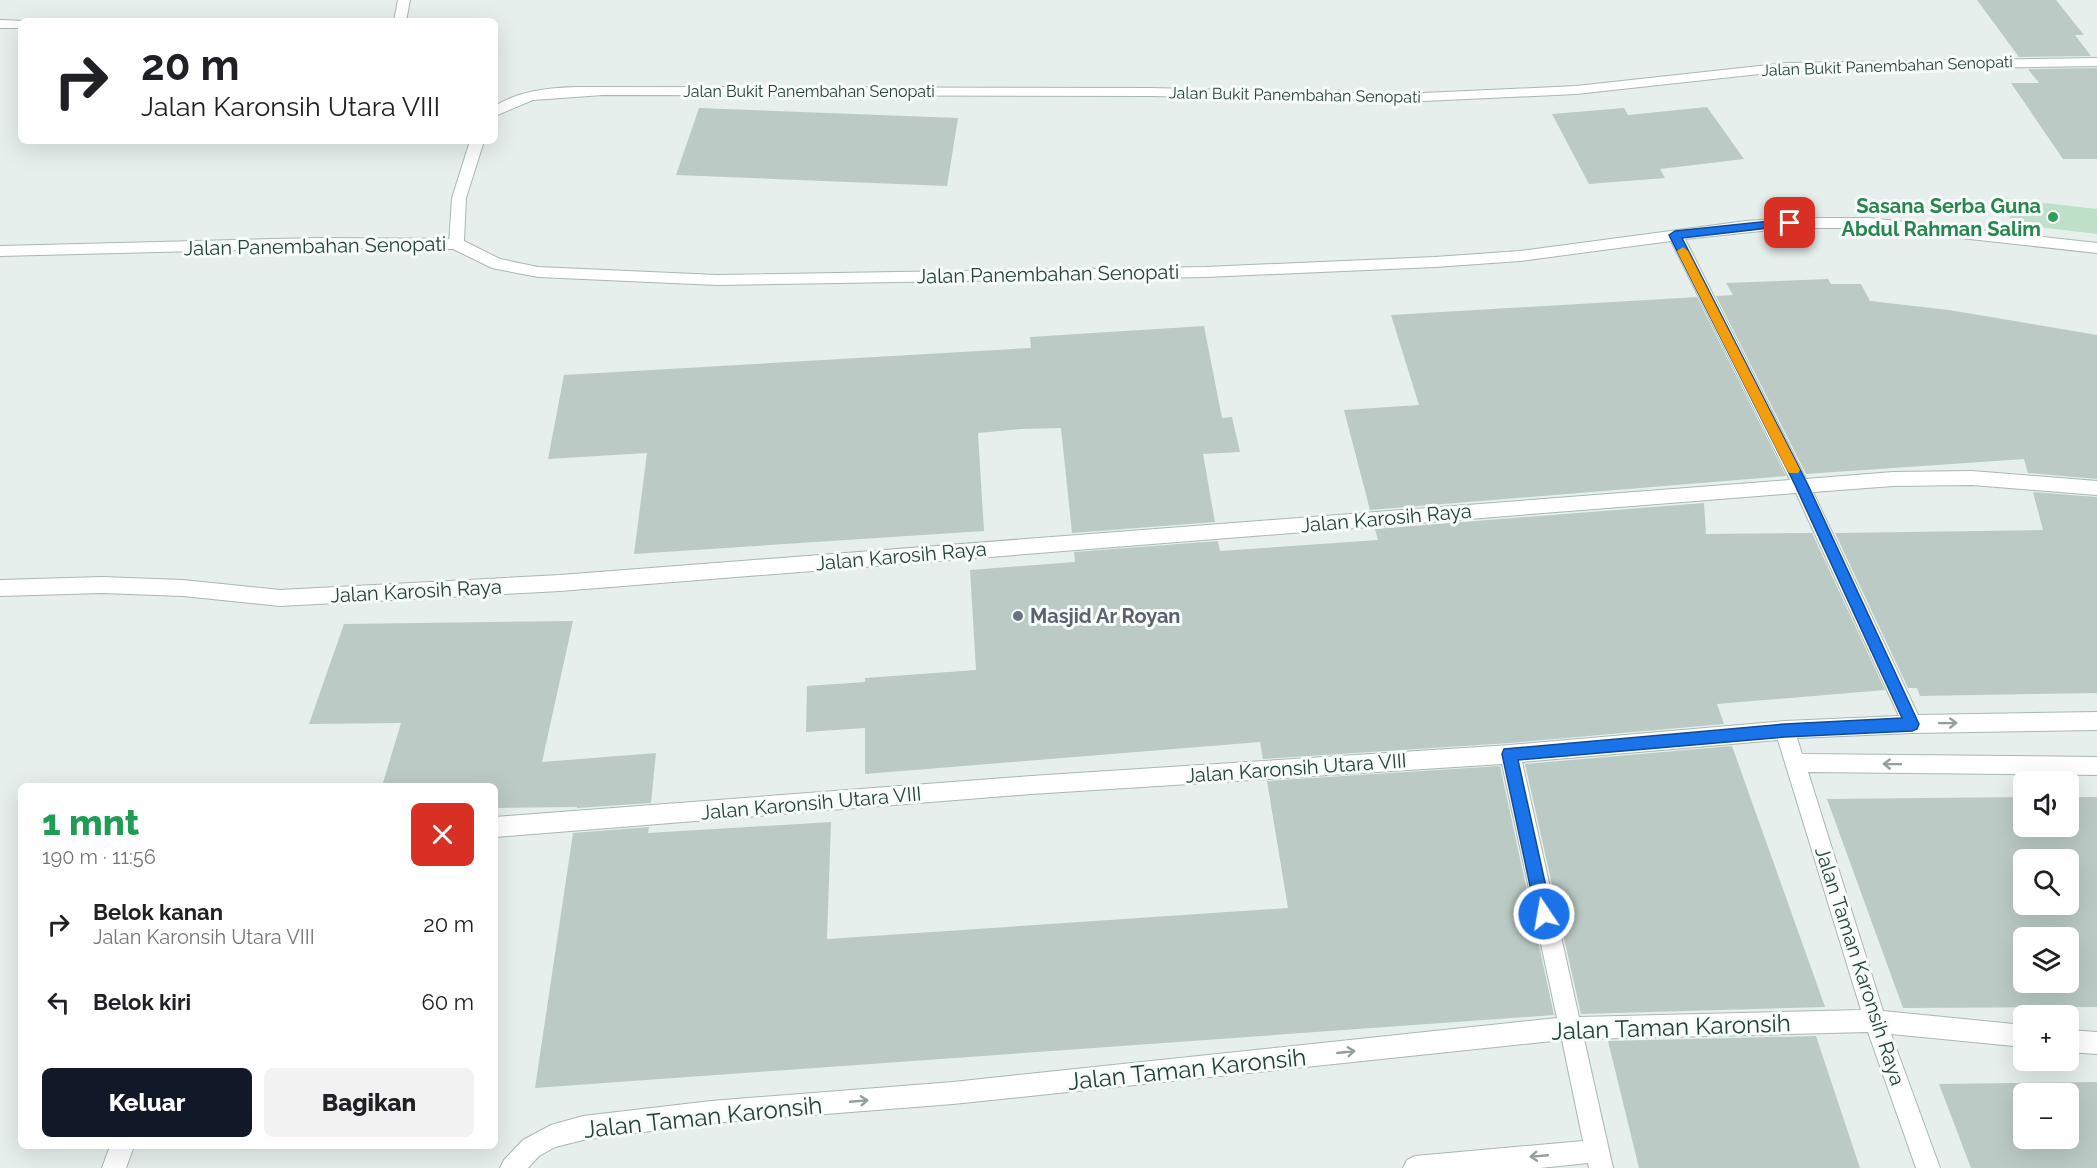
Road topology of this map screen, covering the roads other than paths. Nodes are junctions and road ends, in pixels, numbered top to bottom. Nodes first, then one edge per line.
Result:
1 (404, 0) edge
2 (401, 18) edge
3 (0, 24) edge
4 (18, 24) edge
5 (2097, 62) edge
6 (498, 110) edge
7 (476, 144) edge
8 (1675, 235) junction
9 (456, 244) junction
10 (2097, 248) edge
11 (0, 251) edge
12 (1801, 485) junction
13 (2097, 488) edge
14 (0, 588) edge
15 (2097, 721) edge
16 (1912, 724) junction
17 (1785, 730) junction
18 (1510, 754) junction
19 (1796, 764) junction
20 (2097, 766) edge
21 (498, 827) edge
22 (1875, 1021) junction
23 (1569, 1028) junction
24 (2013, 1035) edge
25 (2079, 1042) edge
26 (2097, 1044) edge
27 (121, 1149) edge
28 (1599, 1159) edge
29 (114, 1168) edge
30 (512, 1168) edge
31 (1415, 1168) edge
32 (1928, 1168) edge

1 - 2 street
3 - 4 street
5 - 6 street, Jalan Bukit Panembahan Senopati
7 - 9 street
8 - 9 street, Jalan Panembahan Senopati
8 - 10 street, Jalan Panembahan Senopati
8 - 12 street
9 - 11 street, Jalan Panembahan Senopati
12 - 13 street, Jalan Karosih Raya
12 - 14 street, Jalan Karosih Raya
12 - 16 street
16 -> 15 street, Jalan Karonsih Utara VIII
16 - 17 street, Jalan Karonsih Utara VIII
17 - 18 street, Jalan Karonsih Utara VIII
17 - 19 street, Jalan Taman Karonsih Raya
18 - 21 street, Jalan Karonsih Utara VIII
18 - 23 street
20 -> 19 street
19 - 22 street, Jalan Taman Karonsih Raya
22 - 23 street, Jalan Taman Karonsih
22 - 24 street, Jalan Taman Karonsih
22 - 32 street, Jalan Taman Karonsih Raya
23 - 28 street
30 -> 23 street, Jalan Taman Karonsih
25 - 26 street
27 - 29 street
28 -> 31 street

